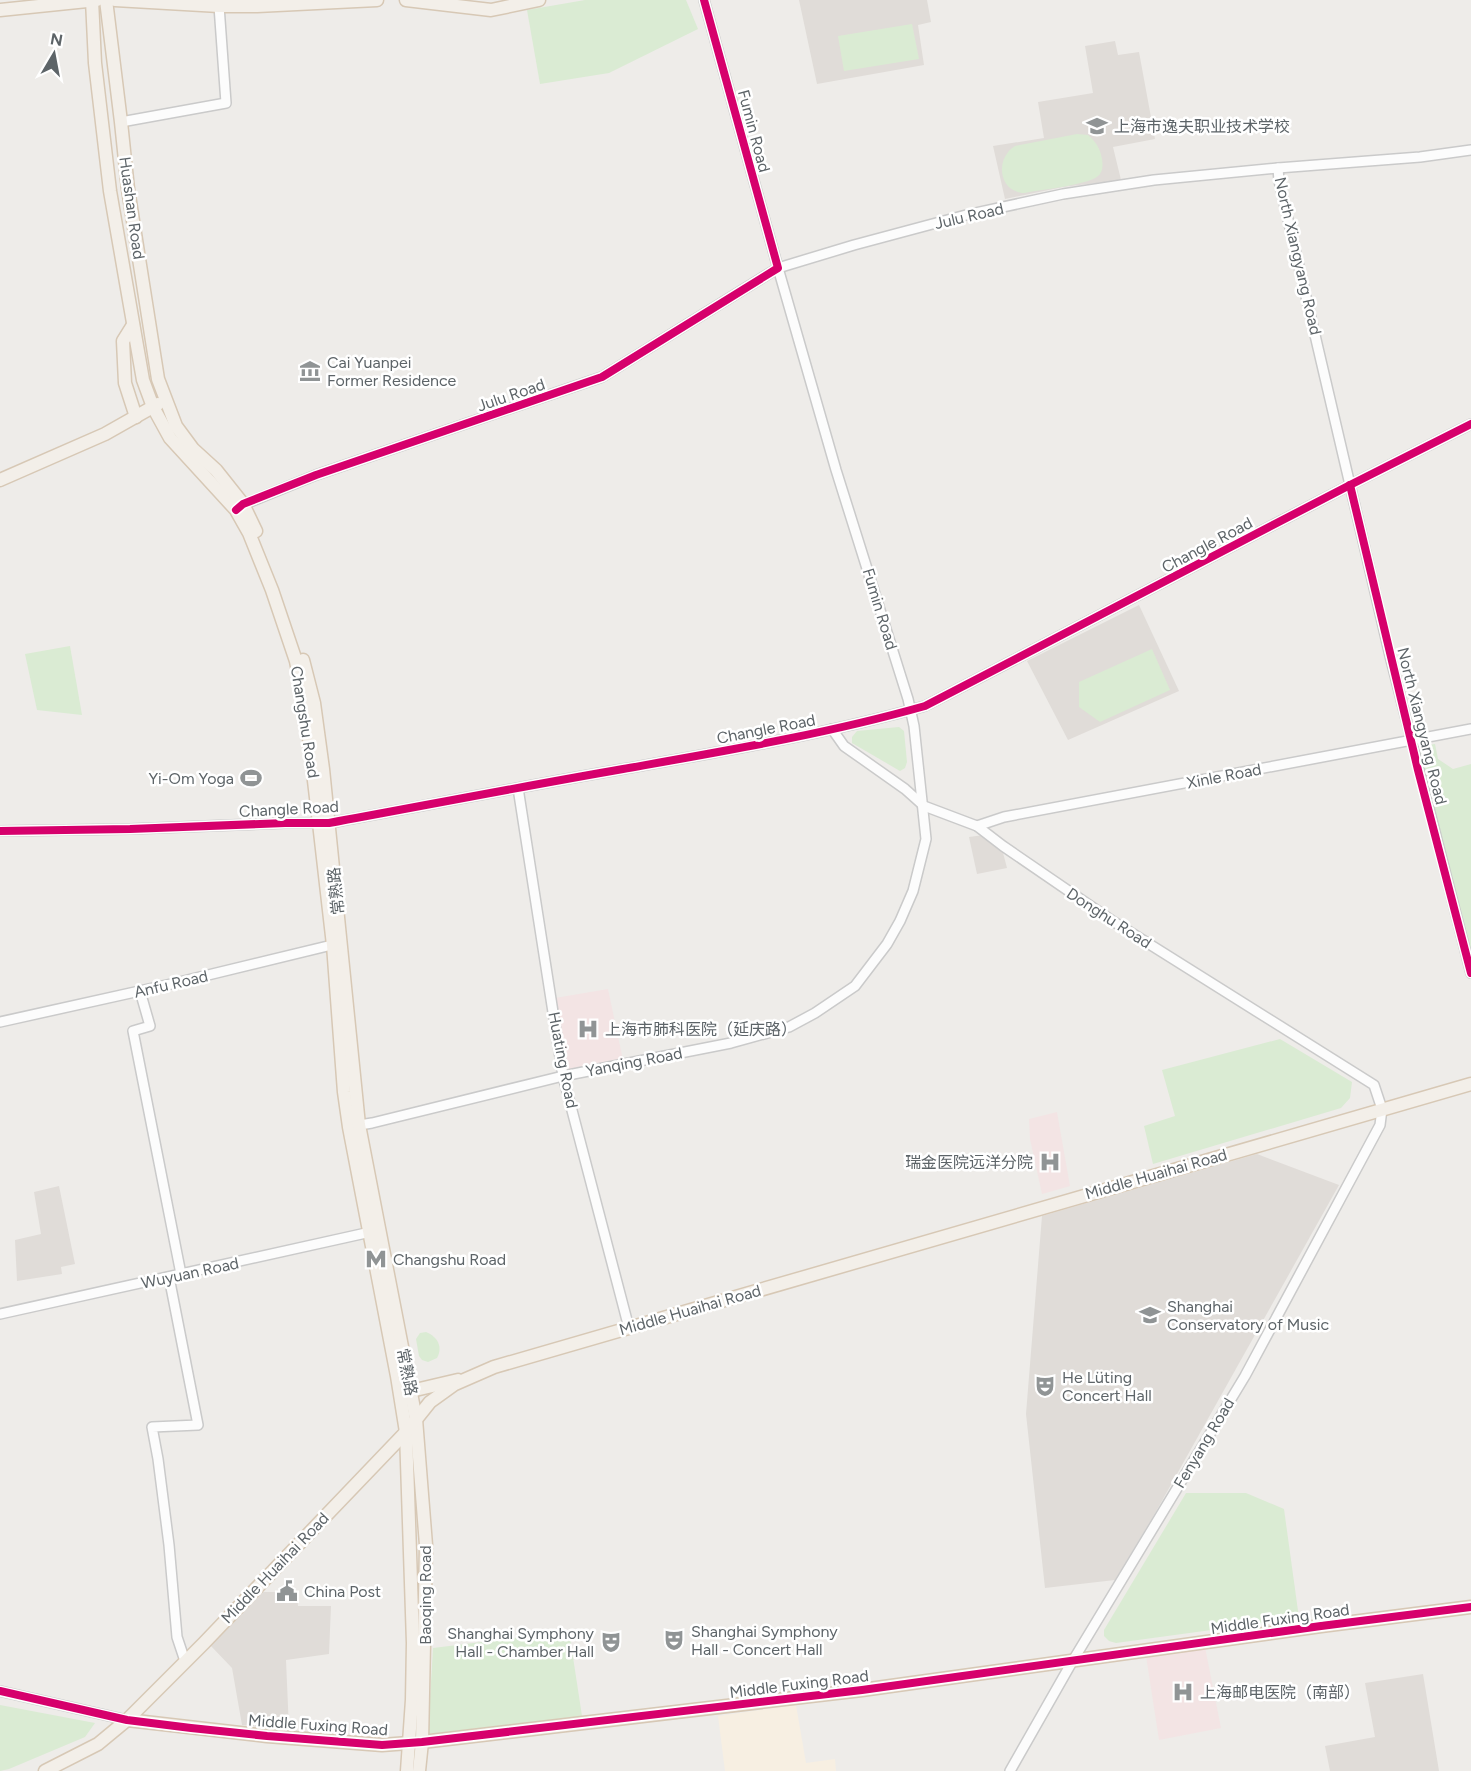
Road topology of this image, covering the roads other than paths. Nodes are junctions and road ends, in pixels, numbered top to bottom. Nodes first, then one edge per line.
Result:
1 (92, 0) edge
2 (97, 0) edge
3 (106, 0) edge
4 (115, 0) edge
5 (377, 0) edge
6 (406, 0) edge
7 (539, 0) edge
8 (704, 0) edge
9 (219, 6) junction
10 (0, 10) edge
11 (122, 122) junction
12 (1471, 150) edge
13 (1278, 168) junction
14 (778, 268) junction
15 (133, 325) junction
16 (166, 398) junction
17 (153, 407) junction
18 (136, 417) junction
19 (1471, 424) edge
20 (0, 480) edge
21 (1350, 485) junction
22 (239, 507) junction
23 (253, 544) junction
24 (910, 710) junction
25 (832, 729) junction
26 (1471, 729) edge
27 (1411, 741) junction
28 (518, 788) junction
29 (924, 806) junction
30 (324, 823) junction
31 (977, 826) junction
32 (0, 831) edge
33 (337, 944) junction
34 (1471, 973) edge
35 (140, 991) junction
36 (0, 1023) edge
37 (563, 1076) junction
38 (1471, 1084) edge
39 (1382, 1109) junction
40 (354, 1126) junction
41 (375, 1231) junction
42 (181, 1274) junction
43 (169, 1277) junction
44 (0, 1314) edge
45 (629, 1328) junction
46 (474, 1376) junction
47 (411, 1391) junction
48 (416, 1419) junction
49 (406, 1432) junction
50 (1471, 1607) edge
51 (185, 1661) junction
52 (1072, 1662) junction
53 (0, 1691) edge
54 (127, 1720) junction
55 (422, 1742) junction
56 (409, 1743) junction
57 (45, 1771) edge
58 (407, 1771) edge
59 (419, 1771) edge
60 (1010, 1771) edge

1 - 2 main road
1 - 10 main road
1 - 15 main road, Huashan Road
3 - 11 main road, Huashan Road
4 - 9 main road
5 - 9 main road
6 - 7 main road
8 - 14 street, Fumin Road
9 - 11 street
11 - 16 main road, Huashan Road
12 - 13 street, Julu Road
13 - 14 street, Julu Road
13 - 21 street, North Xiangyang Road
14 - 22 street, Julu Road
14 - 24 street, Fumin Road
15 - 17 main road, Huashan Road
15 - 18 main road
16 - 17 main road
16 - 22 main road
17 - 18 main road
17 - 22 main road, Changshu Road
17 - 23 main road
18 - 20 main road
19 - 21 street, Changle Road
21 - 24 street, Changle Road
21 - 27 street, North Xiangyang Road
22 - 23 main road, Changshu Road
22 - 30 main road
23 - 30 main road, Changshu Road
24 - 25 street, Changle Road
24 - 29 street, Fumin Road
25 - 28 street, Changle Road
25 - 29 street, Donghu Road
26 - 27 street, Xinle Road
27 - 31 street, Xinle Road
27 - 34 street, North Xiangyang Road
28 - 30 street, Changle Road
28 - 37 street, Huating Road
29 - 31 street, Donghu Road
29 - 37 street, Yanqing Road
30 - 32 street, Changle Road
30 - 33 main road, Changshu Road
31 - 39 street, Donghu Road
33 - 35 street, Anfu Road
33 - 40 main road, Changshu Road
35 - 36 street, Anfu Road
35 - 42 street
37 - 40 street, Yanqing Road
37 - 45 street, Huating Road
38 - 39 main road, Middle Huaihai Road
39 - 45 main road, Middle Huaihai Road
39 - 52 street, Fenyang Road
40 - 41 main road, Changshu Road
41 - 42 street, Wuyuan Road
41 - 47 main road, 常熟路
41 - 49 main road, Changshu Road
42 - 43 street, Wuyuan Road
43 - 44 street, Wuyuan Road
43 - 51 street
45 - 46 main road, Middle Huaihai Road
46 - 47 main road
46 - 48 main road, Middle Huaihai Road
47 - 48 main road, 常熟路
48 - 49 main road, Middle Huaihai Road
48 - 55 main road, Baoqing Road
49 - 51 main road, Middle Huaihai Road
49 - 56 main road, Baoqing Road
50 - 52 main road, Middle Fuxing Road
51 - 54 main road, Middle Huaihai Road
52 - 55 main road, Middle Fuxing Road
52 - 60 street, Fenyang Road
53 - 54 street
54 - 56 main road, Middle Fuxing Road
54 - 57 main road, Middle Huaihai Road
55 - 56 main road, Middle Fuxing Road
55 - 59 main road, Baoqing Road
56 - 58 main road, Baoqing Road

